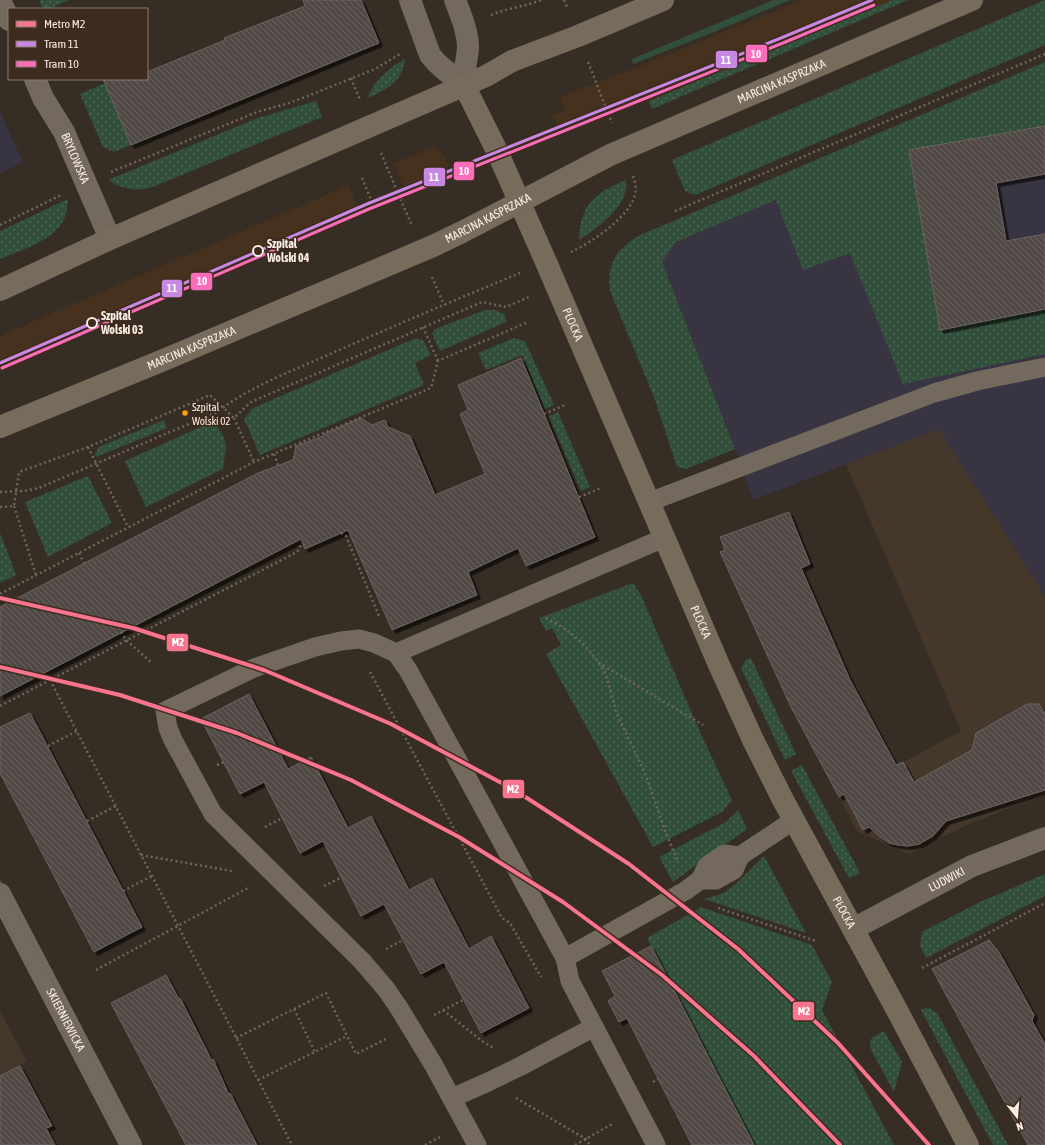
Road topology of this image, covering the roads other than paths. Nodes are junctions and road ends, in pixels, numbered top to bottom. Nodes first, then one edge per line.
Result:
1 (0, 0) edge
2 (410, 0) edge
3 (455, 0) edge
4 (663, 0) edge
5 (972, 0) edge
6 (8, 18) edge
7 (35, 80) edge
8 (464, 85) junction
9 (520, 202) junction
10 (110, 239) junction
11 (0, 290) edge
12 (1045, 367) edge
13 (0, 427) edge
14 (649, 502) junction
15 (664, 538) junction
16 (396, 653) junction
17 (794, 820) junction
18 (1045, 838) edge
19 (0, 894) edge
20 (853, 930) junction
21 (565, 958) junction
22 (594, 1027) junction
23 (452, 1098) junction
24 (131, 1145) edge
25 (477, 1145) edge
26 (656, 1145) edge
27 (968, 1145) edge

1 - 6 street
2 - 8 street
3 - 8 street
4 - 8 main road
5 - 9 main road, MARCINA KASPRZAKA
7 - 10 street, BRYLOWSKA
8 - 9 main road, PŁOCKA
8 - 10 main road
9 - 13 main road, MARCINA KASPRZAKA
9 - 14 main road, PŁOCKA
10 - 11 main road
12 - 14 lane
14 - 15 main road, PŁOCKA
15 - 16 lane
15 - 17 main road, PŁOCKA
16 - 21 lane
16 - 23 lane
17 - 20 main road, PŁOCKA
17 - 21 lane
18 - 20 street, LUDWIKI
19 - 24 street, SKIERNIEWICKA
20 - 27 main road, PŁOCKA
21 - 22 lane
22 - 23 lane
22 - 26 lane
23 - 25 lane

